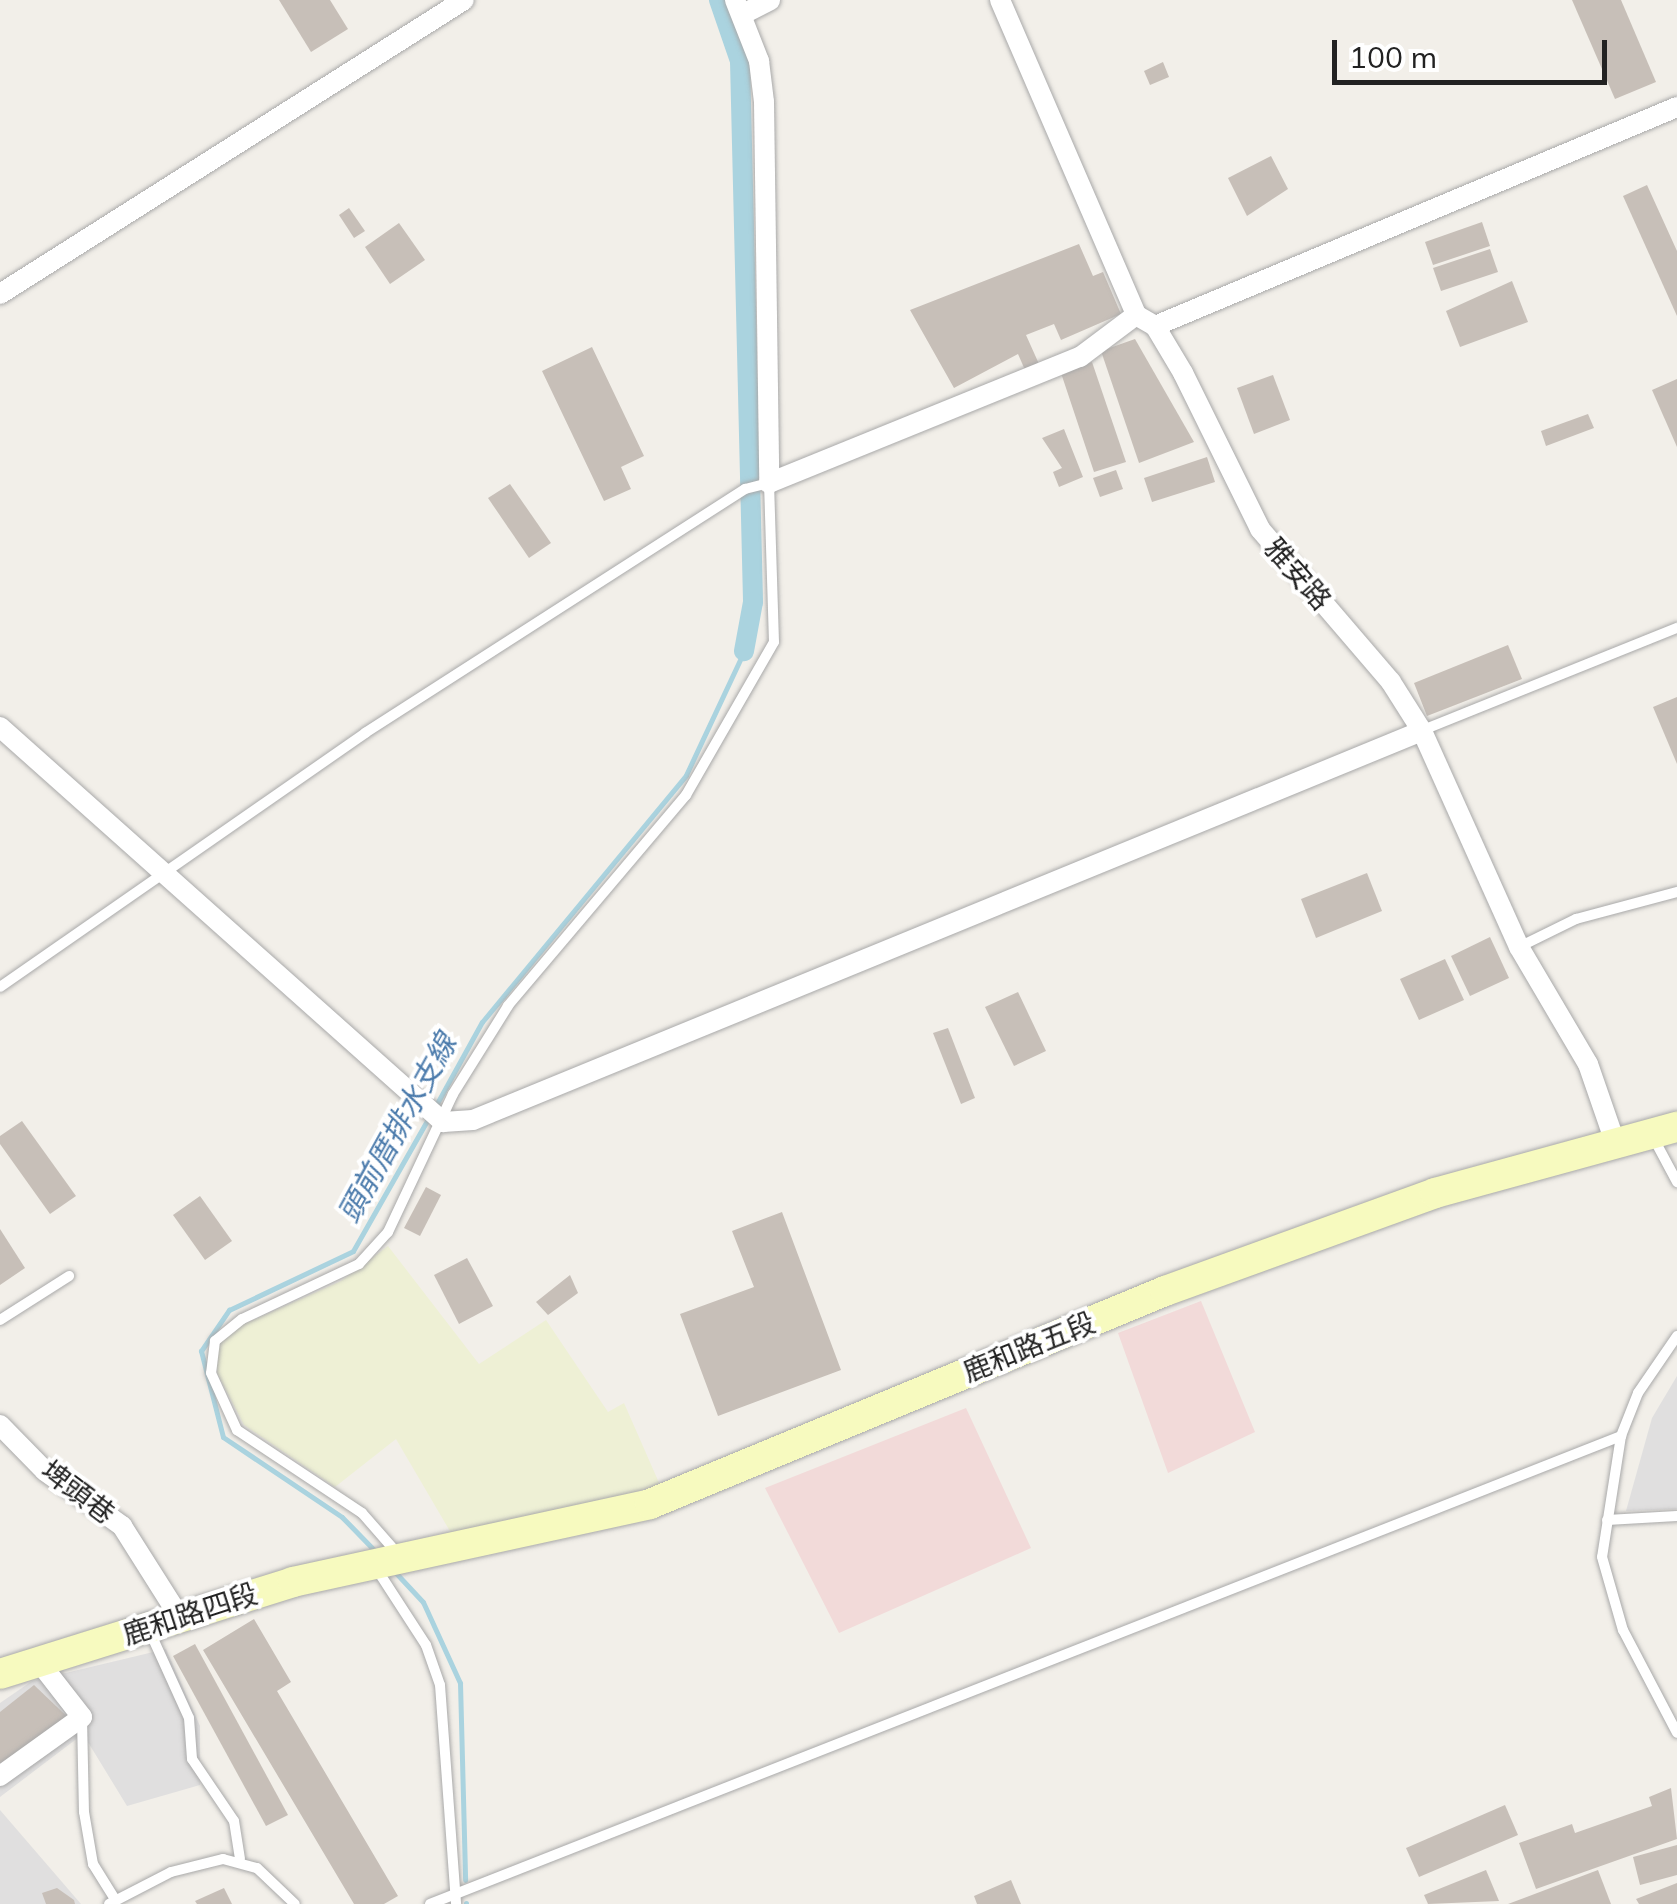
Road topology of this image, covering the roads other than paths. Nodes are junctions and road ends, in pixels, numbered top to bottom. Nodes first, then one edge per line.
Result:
1 (464, 0) edge
2 (770, 0) edge
3 (1000, 0) edge
4 (740, 6) edge
5 (1677, 107) edge
6 (0, 294) edge
7 (1145, 320) junction
8 (769, 483) junction
9 (1677, 628) edge
10 (0, 726) edge
11 (1422, 731) junction
12 (164, 878) junction
13 (1677, 892) edge
14 (1519, 946) junction
15 (0, 987) edge
16 (443, 1122) junction
17 (1664, 1131) edge
18 (1615, 1142) junction
19 (1677, 1182) edge
20 (69, 1276) dead end
21 (0, 1320) edge
22 (1677, 1336) edge
23 (0, 1426) edge
24 (1621, 1436) junction
25 (1677, 1516) edge
26 (1607, 1520) junction
27 (388, 1560) junction
28 (179, 1616) junction
29 (148, 1626) junction
30 (40, 1663) junction
31 (0, 1674) edge
32 (82, 1717) junction
33 (1677, 1733) edge
34 (0, 1776) edge
35 (240, 1859) junction
36 (456, 1899) edge
37 (112, 1900) edge
38 (295, 1904) edge
39 (430, 1904) edge

1 - 6 street
2 - 4 street
3 - 7 street, 雅安路
4 - 8 street
5 - 7 street
7 - 8 street
7 - 11 street, 雅安路
8 - 12 lane
8 - 16 lane
9 - 11 lane
10 - 12 street
11 - 14 street, 雅安路
11 - 16 street
12 - 15 lane
12 - 16 street
13 - 14 lane
14 - 18 street, 雅安路
16 - 27 lane
17 - 18 main road, 鹿和路五段
17 - 19 lane
18 - 27 main road, 鹿和路五段
20 - 21 lane
22 - 24 lane
23 - 28 street, 埤頭巷
24 - 26 lane
24 - 36 lane
25 - 26 lane
26 - 33 lane
27 - 28 main road, 鹿和路四段
27 - 36 lane
28 - 29 main road, 鹿和路四段
29 - 30 main road, 鹿和路四段
29 - 35 lane
30 - 31 main road, 鹿和路四段
30 - 32 street
32 - 34 street
32 - 37 lane
35 - 37 lane
35 - 38 lane
36 - 39 lane

